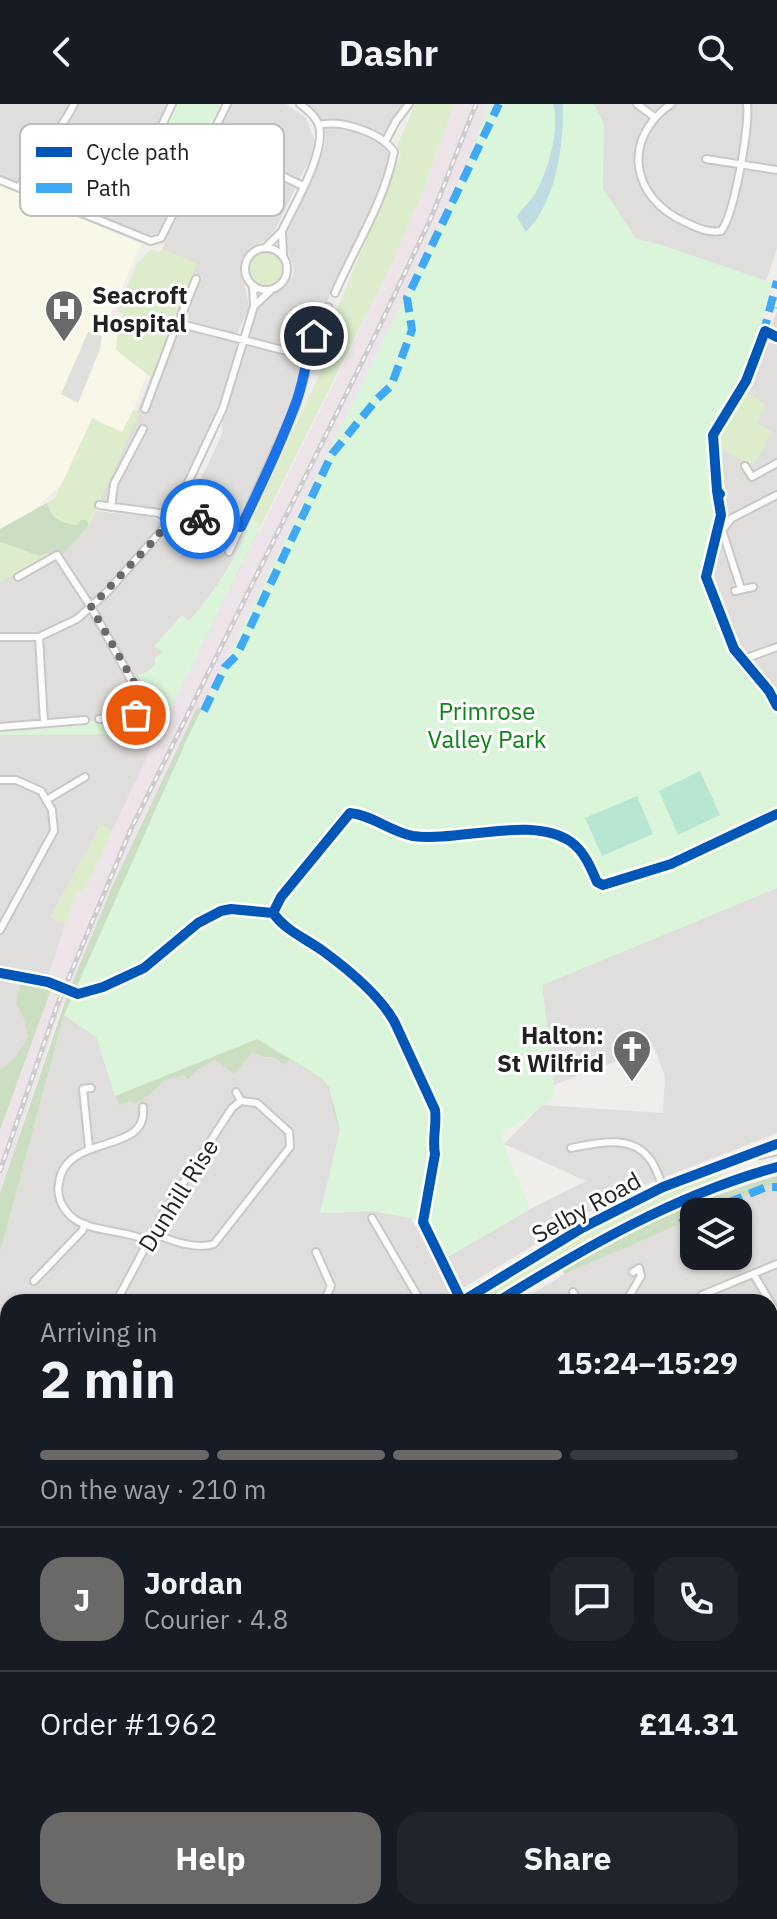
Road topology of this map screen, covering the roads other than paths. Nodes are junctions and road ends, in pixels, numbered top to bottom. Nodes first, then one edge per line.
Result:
1 (74, 104) edge
2 (172, 104) edge
3 (227, 104) edge
4 (300, 104) edge
5 (409, 104) edge
6 (637, 104) edge
7 (671, 104) edge
8 (747, 104) edge
9 (653, 116) junction
10 (63, 124) edge
11 (163, 124) edge
12 (216, 124) edge
13 (319, 125) junction
14 (385, 142) junction
15 (706, 159) dead end
16 (741, 164) junction
17 (777, 170) edge
18 (284, 177) edge
19 (0, 180) edge
20 (303, 186) junction
21 (20, 188) edge
22 (89, 216) edge
23 (171, 216) edge
24 (282, 231) junction
25 (263, 247) junction
26 (283, 255) junction
27 (196, 279) dead end
28 (253, 285) junction
29 (273, 289) junction
30 (335, 293) dead end
31 (254, 306) junction
32 (328, 307) dead end
33 (181, 324) junction
34 (765, 331) dead end
35 (777, 337) edge
36 (243, 339) junction
37 (306, 356) junction
38 (145, 409) dead end
39 (143, 429) dead end
40 (777, 463) edge
41 (745, 466) dead end
42 (776, 497) edge
43 (99, 505) dead end
44 (111, 507) junction
45 (172, 517) junction
46 (241, 527) junction
47 (229, 552) dead end
48 (18, 577) dead end
49 (753, 587) dead end
50 (91, 607) junction
51 (0, 637) edge
52 (39, 637) junction
53 (777, 647) edge
54 (750, 670) dead end
55 (763, 683) dead end
56 (777, 706) edge
57 (99, 719) dead end
58 (85, 720) dead end
59 (44, 722) junction
60 (0, 727) edge
61 (85, 777) dead end
62 (0, 780) edge
63 (48, 799) junction
64 (777, 814) edge
65 (587, 859) dead end
66 (0, 930) edge
67 (0, 973) edge
68 (48, 982) dead end
69 (91, 1088) dead end
70 (236, 1092) dead end
71 (241, 1101) junction
72 (143, 1107) dead end
73 (777, 1147) edge
74 (89, 1148) junction
75 (571, 1148) dead end
76 (736, 1160) junction
77 (777, 1167) edge
78 (663, 1187) junction
79 (372, 1218) dead end
80 (423, 1222) dead end
81 (85, 1224) junction
82 (153, 1232) junction
83 (147, 1241) junction
84 (316, 1252) dead end
85 (777, 1264) edge
86 (633, 1272) dead end
87 (754, 1275) junction
88 (34, 1281) dead end
89 (120, 1294) edge
90 (327, 1294) edge
91 (416, 1294) edge
92 (458, 1294) edge
93 (475, 1294) edge
94 (510, 1294) edge
95 (630, 1294) edge
96 (705, 1294) edge
97 (765, 1294) edge

1 - 10 street
2 - 11 street
3 - 12 street
4 - 13 street
5 - 14 street
6 - 9 street
7 - 9 street
8 - 16 street
9 - 16 street
13 - 14 street
13 - 20 street
14 - 30 street
15 - 16 street
16 - 17 street
18 - 20 street
19 - 21 street
20 - 24 street
22 - 23 street
24 - 25 street
24 - 26 street
25 - 26 street
25 - 28 street
26 - 29 street
27 - 33 street
28 - 29 street
28 - 31 street
29 - 31 street
31 - 36 street
32 - 37 street
33 - 36 street
33 - 38 street
34 - 35 street
36 - 37 street
36 - 45 street
37 - 46 street
39 - 44 street
40 - 41 street
42 - 49 street
43 - 44 street
44 - 45 street
45 - 46 street
45 - 50 street
46 - 47 street
48 - 50 street
50 - 52 street
50 - 57 street
51 - 52 street
52 - 59 street
53 - 54 street
55 - 56 street
58 - 59 street
59 - 60 street
61 - 63 street
62 - 63 street
63 - 66 street
64 - 65 street
67 - 68 street
69 - 74 street
70 - 71 street
71 - 82 street, Dunhill Rise
71 - 82 street
72 - 74 street
73 - 76 main road, Selby Road
73 - 76 street, Selby Road
74 - 81 street
75 - 78 street
76 - 78 main road, Selby Road
77 - 94 main road, Selby Road
78 - 93 main road, Selby Road
79 - 91 street
80 - 92 street
81 - 83 street
81 - 88 street
82 - 83 street, Dunhill Rise
83 - 89 street, Dunhill Rise
84 - 90 street
85 - 87 street
86 - 95 street
87 - 96 street
87 - 97 street

